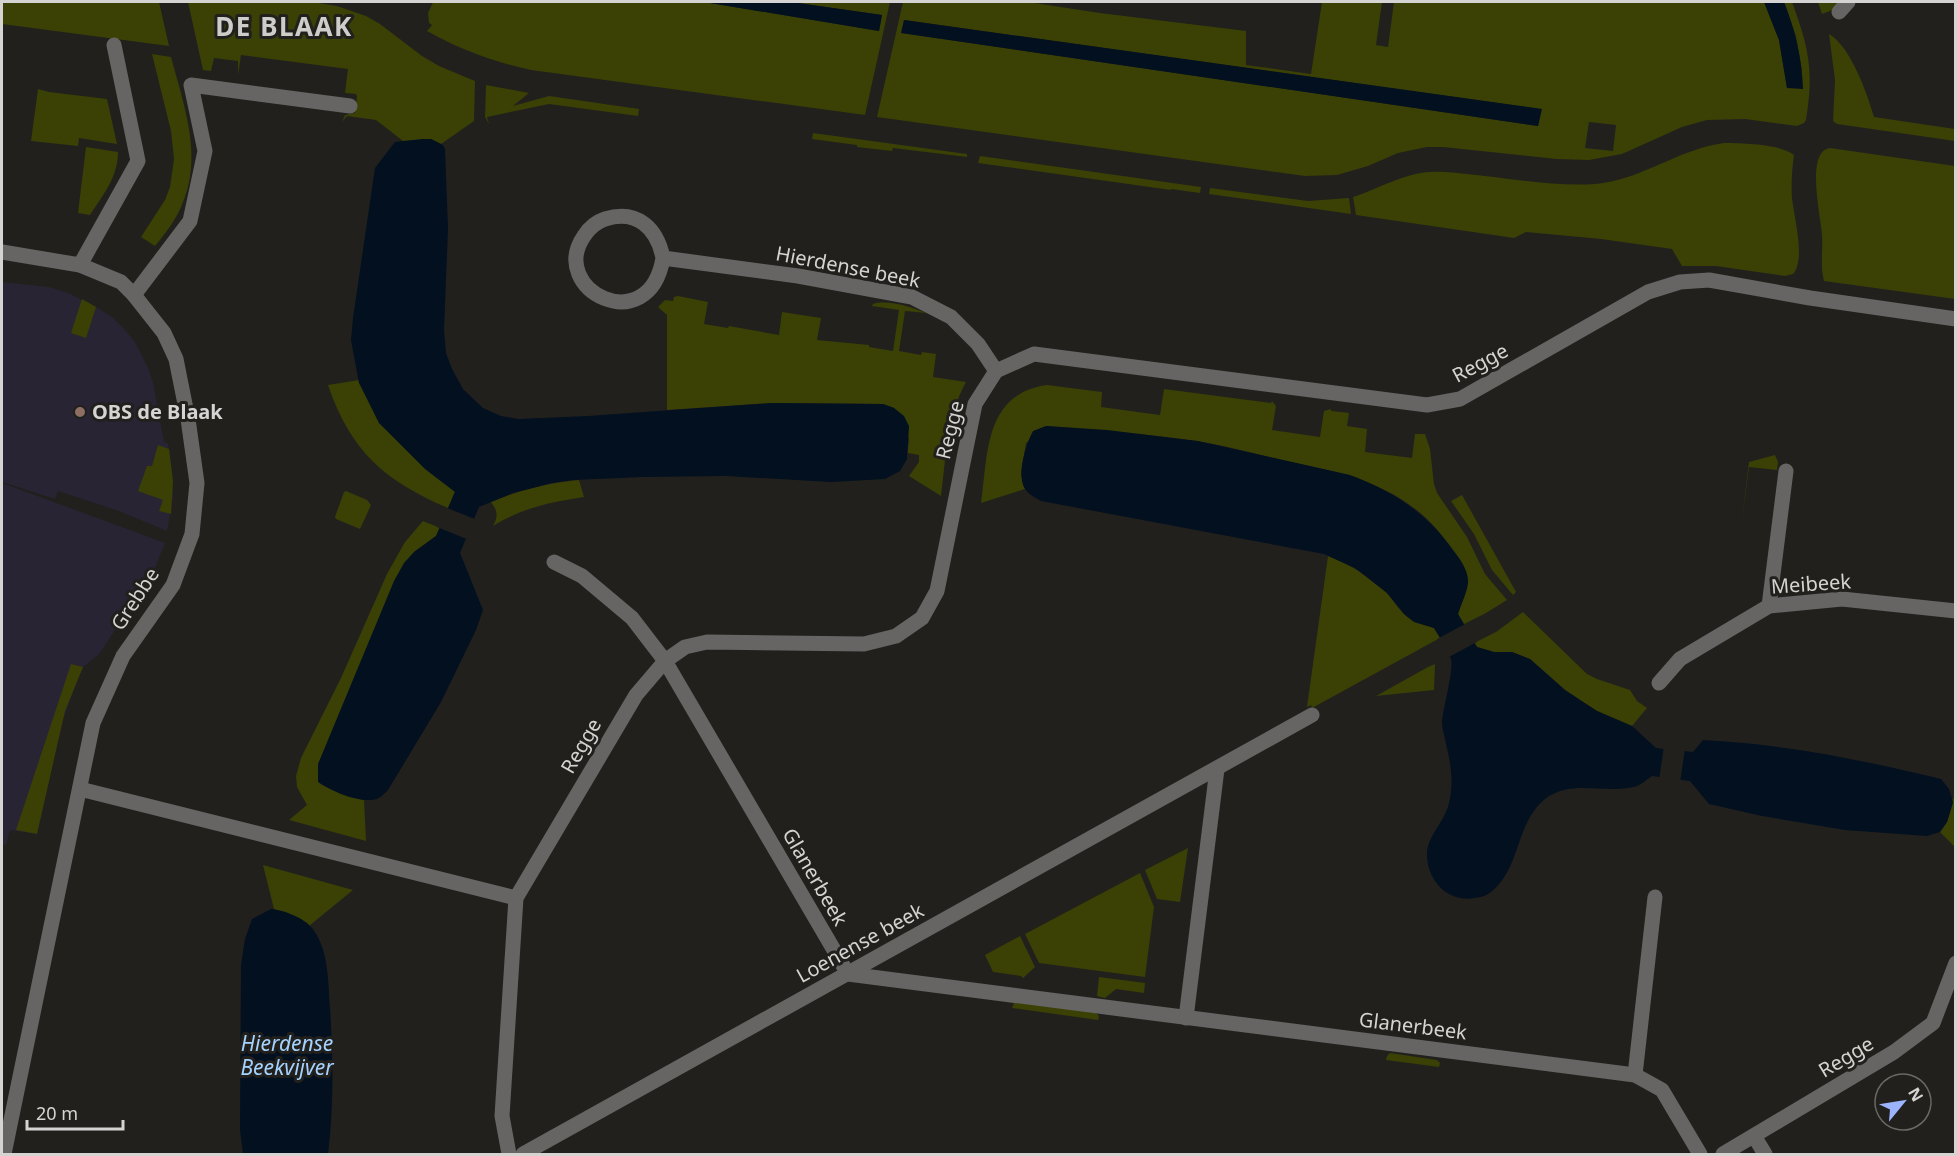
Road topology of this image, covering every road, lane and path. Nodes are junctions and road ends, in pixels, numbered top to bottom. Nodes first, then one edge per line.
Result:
1 (114, 45) dead end
2 (350, 106) dead end
3 (2, 252) edge
4 (663, 258) junction
5 (80, 265) junction
6 (135, 295) junction
7 (1956, 319) edge
8 (996, 371) junction
9 (1786, 471) dead end
10 (554, 562) dead end
11 (1769, 606) junction
12 (1956, 611) edge
13 (665, 661) junction
14 (1659, 683) dead end
15 (1312, 715) dead end
16 (1217, 769) junction
17 (80, 789) junction
18 (1655, 897) dead end
19 (516, 898) junction
20 (1956, 963) edge
21 (848, 974) junction
22 (1186, 1018) junction
23 (1635, 1075) junction
24 (1754, 1136) junction
25 (4, 1155) edge
26 (509, 1155) edge
27 (523, 1155) edge
28 (1700, 1155) edge
29 (1723, 1155) edge
30 (1765, 1155) edge

1 - 5 street
2 - 6 street
3 - 5 street, Grebbe
4 - 4 street
4 - 8 street, Hierdense beek
5 - 6 street, Grebbe
6 - 17 street, Grebbe
7 - 8 street, Regge
8 - 13 street, Regge
9 - 11 street
10 - 13 street, Glanerbeek
11 - 12 street, Meibeek
11 - 14 street, Meibeek
13 - 19 street, Regge
13 - 21 street, Glanerbeek
15 - 16 street, Loenense beek
16 - 21 street, Loenense beek
16 - 22 street
17 - 19 street
17 - 25 street, Grebbe
18 - 23 street
19 - 26 street, Regge
20 - 24 street, Regge
21 - 22 street, Glanerbeek
21 - 27 street, Loenense beek
22 - 23 street, Glanerbeek
23 - 28 street, Glanerbeek
24 - 29 street, Regge
24 - 30 street

